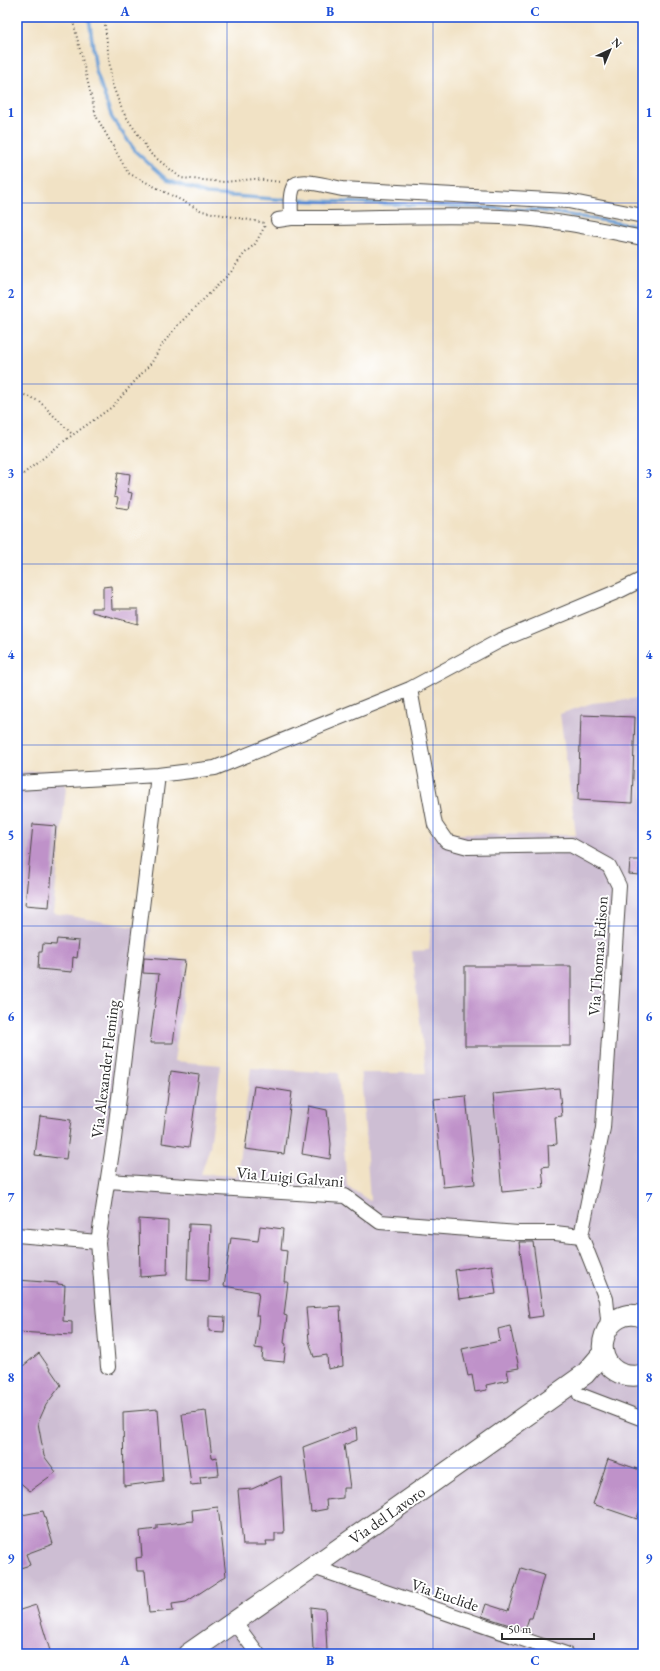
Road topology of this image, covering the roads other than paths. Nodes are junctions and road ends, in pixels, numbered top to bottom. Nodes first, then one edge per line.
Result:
1 (643, 216) edge
2 (643, 238) edge
3 (643, 579) edge
4 (410, 688) junction
5 (158, 775) junction
6 (17, 784) edge
7 (108, 1181) junction
8 (17, 1235) edge
9 (581, 1236) junction
10 (98, 1242) junction
11 (606, 1299) junction
12 (634, 1316) edge
13 (606, 1330) junction
14 (108, 1367) dead end
15 (626, 1372) edge
16 (580, 1395) dead end
17 (643, 1419) edge
18 (313, 1567) junction
19 (234, 1622) junction
20 (188, 1654) edge
21 (258, 1654) edge
22 (566, 1654) edge

1 - 2 street
3 - 4 street
4 - 5 street
4 - 9 street, Via Thomas Edison
5 - 6 street
5 - 7 street, Via Alexander Fleming
7 - 9 street, Via Luigi Galvani
7 - 10 street, Via Alexander Fleming
8 - 10 street
9 - 11 street
10 - 14 street, Via Alexander Fleming
11 - 12 street
11 - 13 street
12 - 13 main road
13 - 15 main road
15 - 18 main road, Via del Lavoro
16 - 17 street
18 - 19 main road, Via del Lavoro
18 - 22 street, Via Euclide
19 - 20 main road, Via del Lavoro
19 - 21 street

